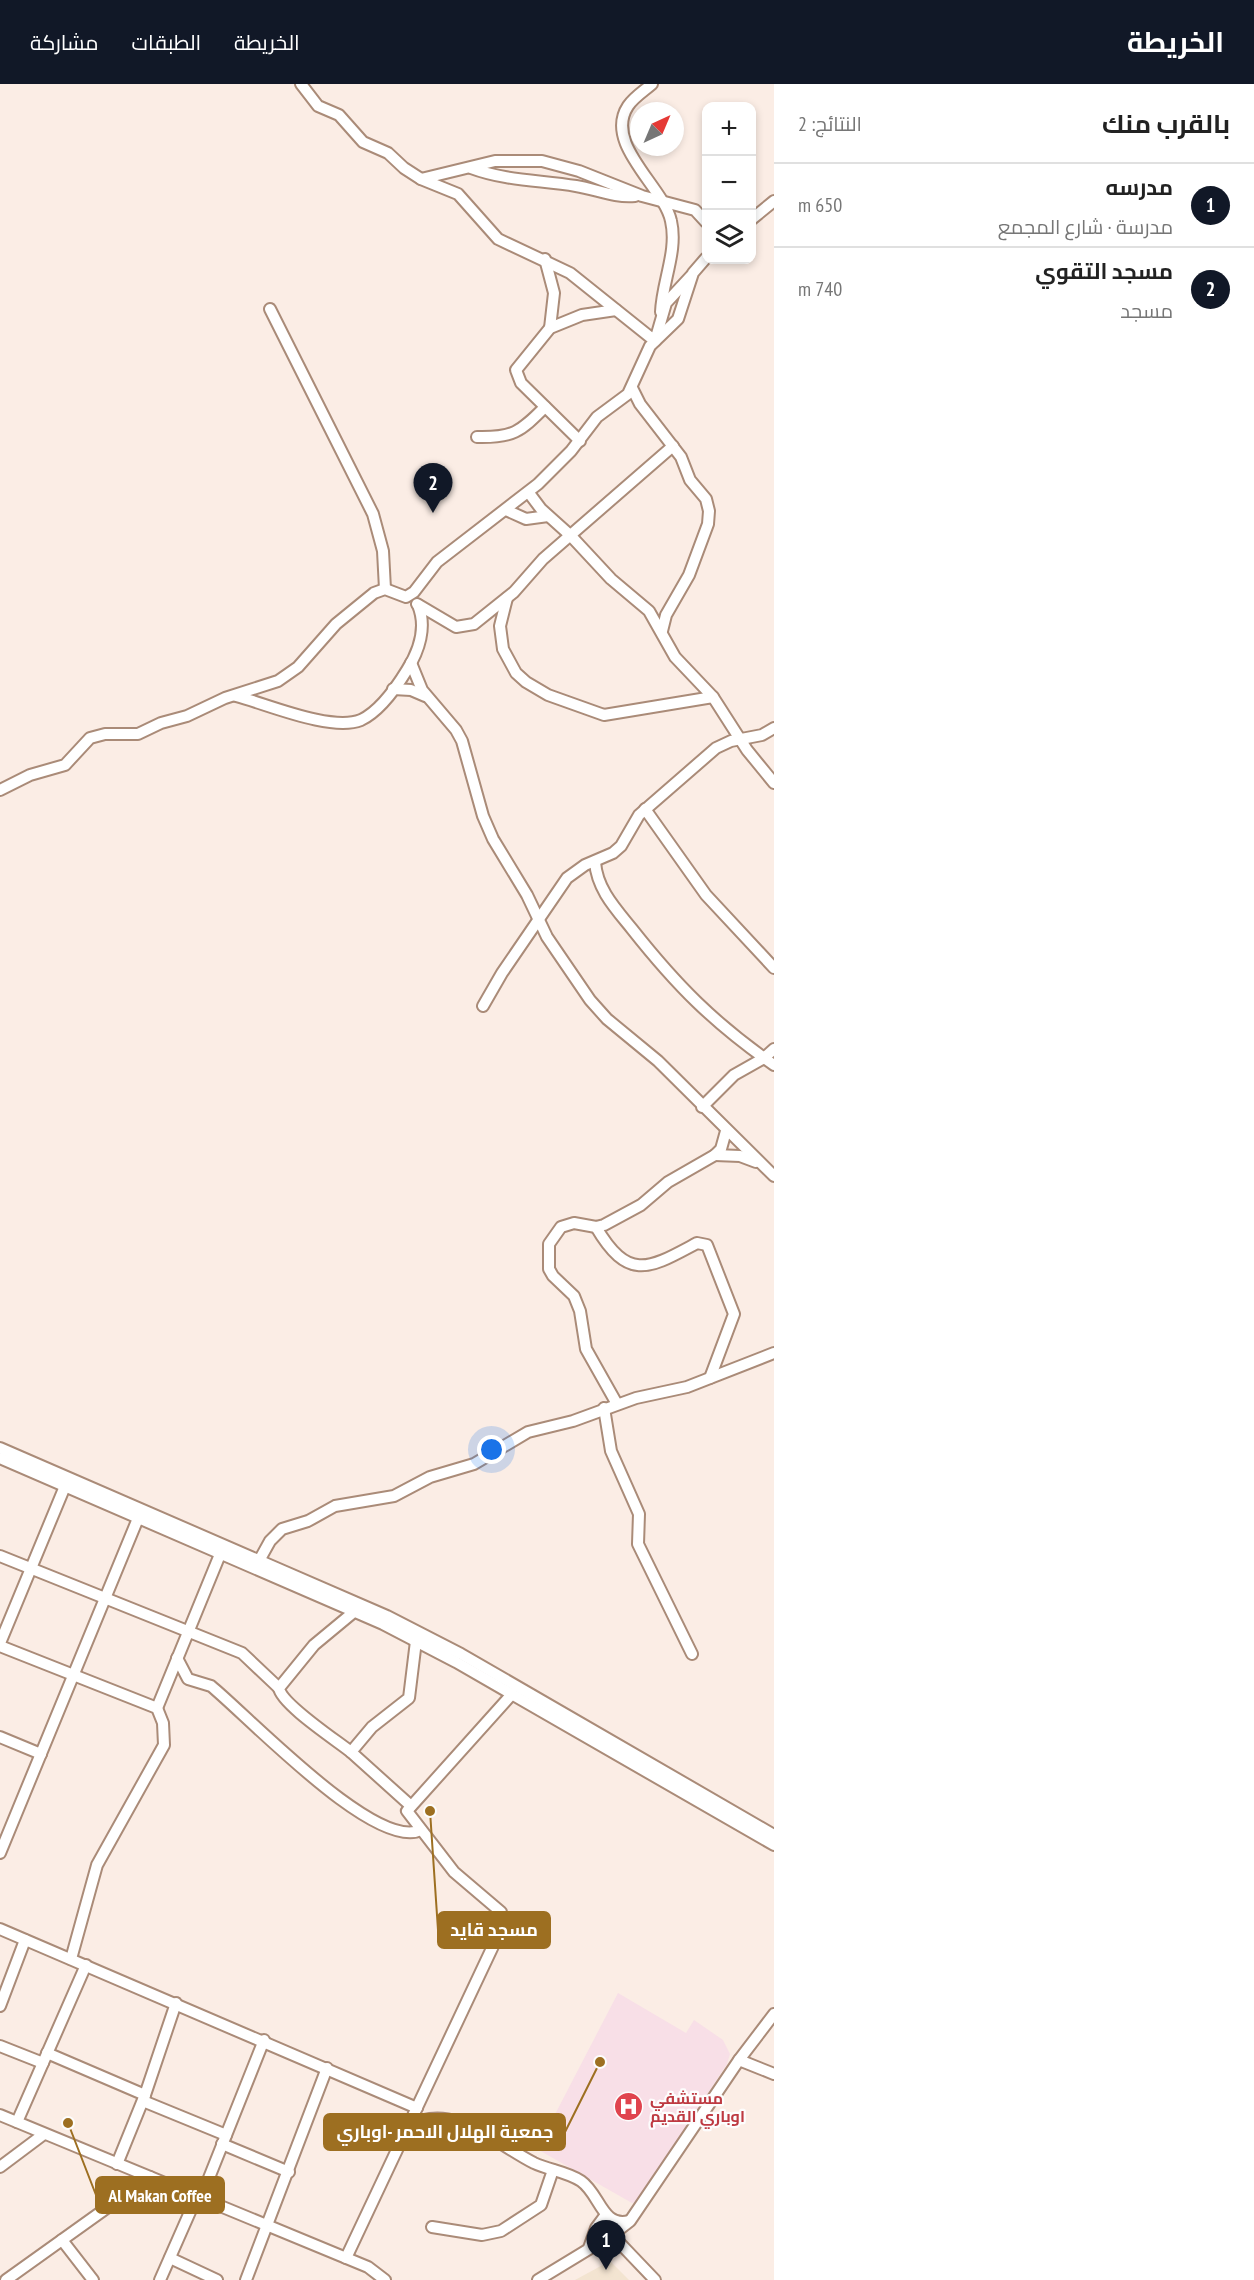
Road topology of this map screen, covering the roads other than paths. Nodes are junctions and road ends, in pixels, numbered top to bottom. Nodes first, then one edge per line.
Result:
1 (301, 84) edge
2 (652, 84) edge
3 (471, 168) junction
4 (421, 179) junction
5 (642, 195) junction
6 (663, 201) junction
7 (774, 201) edge
8 (756, 216) edge
9 (702, 218) edge
10 (545, 259) junction
11 (702, 263) edge
12 (693, 273) junction
13 (270, 309) dead end
14 (616, 310) junction
15 (661, 315) junction
16 (550, 328) junction
17 (655, 341) junction
18 (632, 388) junction
19 (545, 407) junction
20 (477, 437) dead end
21 (580, 441) junction
22 (673, 446) junction
23 (529, 493) junction
24 (506, 510) junction
25 (548, 516) junction
26 (571, 536) junction
27 (385, 589) junction
28 (507, 598) junction
29 (414, 599) junction
30 (662, 631) junction
31 (411, 663) junction
32 (393, 689) junction
33 (235, 695) junction
34 (428, 697) junction
35 (713, 697) junction
36 (774, 728) edge
37 (740, 740) junction
38 (774, 783) edge
39 (0, 790) edge
40 (645, 809) junction
41 (595, 861) junction
42 (538, 920) junction
43 (774, 968) edge
44 (483, 1006) dead end
45 (774, 1049) edge
46 (764, 1058) junction
47 (774, 1065) edge
48 (702, 1107) junction
49 (726, 1131) junction
50 (715, 1155) junction
51 (762, 1165) junction
52 (774, 1176) edge
53 (596, 1227) junction
54 (774, 1353) edge
55 (710, 1378) junction
56 (616, 1404) junction
57 (604, 1408) junction
58 (0, 1448) edge
59 (0, 1458) edge
60 (68, 1480) junction
61 (138, 1516) junction
62 (221, 1552) junction
63 (0, 1556) edge
64 (260, 1559) junction
65 (31, 1569) junction
66 (104, 1599) junction
67 (355, 1611) junction
68 (188, 1633) junction
69 (416, 1641) junction
70 (0, 1645) edge
71 (692, 1654) dead end
72 (177, 1658) junction
73 (73, 1675) junction
74 (279, 1688) junction
75 (512, 1694) junction
76 (157, 1708) junction
77 (0, 1737) edge
78 (351, 1752) junction
79 (40, 1754) junction
80 (411, 1806) junction
81 (5, 1828) edge
82 (421, 1830) junction
83 (774, 1835) edge
84 (774, 1845) edge
85 (0, 1853) edge
86 (0, 1929) edge
87 (25, 1940) junction
88 (71, 1959) junction
89 (86, 1965) junction
90 (1, 1998) edge
91 (176, 2003) junction
92 (774, 2014) edge
93 (264, 2040) junction
94 (0, 2046) edge
95 (45, 2058) junction
96 (739, 2060) junction
97 (327, 2068) junction
98 (774, 2074) edge
99 (144, 2098) junction
100 (417, 2108) junction
101 (0, 2115) edge
102 (17, 2122) junction
103 (409, 2126) junction
104 (44, 2134) junction
105 (224, 2139) junction
106 (117, 2164) junction
107 (0, 2167) edge
108 (553, 2170) junction
109 (289, 2172) junction
110 (150, 2177) junction
111 (199, 2197) junction
112 (605, 2216) junction
113 (630, 2221) junction
114 (268, 2226) junction
115 (432, 2228) dead end
116 (612, 2235) junction
117 (62, 2240) junction
118 (589, 2248) junction
119 (170, 2258) junction
120 (346, 2258) junction
121 (6, 2280) edge
122 (93, 2280) edge
123 (160, 2280) edge
124 (217, 2280) edge
125 (246, 2280) edge
126 (385, 2280) edge
127 (538, 2280) edge
128 (655, 2280) edge

1 - 4 street
2 - 6 street
3 - 4 street
3 - 5 street
3 - 5 street
4 - 10 street
5 - 6 street
6 - 9 street
6 - 15 street
7 - 8 street
10 - 14 street
10 - 16 street
11 - 12 street
12 - 15 street
12 - 17 street
13 - 27 street
14 - 16 street
14 - 17 street
15 - 17 street
16 - 19 street
17 - 18 street
18 - 21 street
18 - 22 street
19 - 20 street
19 - 21 street
21 - 23 street
22 - 26 street
22 - 30 street
23 - 24 street
23 - 25 street
24 - 25 street
24 - 29 street
25 - 26 street
26 - 28 street
26 - 30 street
27 - 29 street
27 - 33 street
28 - 29 street
28 - 35 street
29 - 31 street
30 - 35 street
31 - 32 street
31 - 34 street
32 - 33 street
32 - 34 street
33 - 39 street
34 - 42 street
35 - 37 street
36 - 37 street
37 - 38 street
37 - 40 street
40 - 41 street
40 - 43 street
41 - 42 street
41 - 46 street
42 - 44 street
42 - 48 street
45 - 46 street
46 - 47 street
46 - 48 street
48 - 49 street
49 - 50 street
49 - 51 street
50 - 51 street
50 - 53 street
51 - 52 street
53 - 55 street
53 - 56 street
54 - 55 street
55 - 56 street
56 - 57 street
57 - 64 street
57 - 71 street
58 - 60 street
59 - 60 street
60 - 61 street
60 - 64 street
60 - 65 street
61 - 62 street
61 - 66 street
62 - 67 street
62 - 68 street
63 - 65 street
64 - 83 street
65 - 66 street
65 - 70 street
66 - 68 street
66 - 73 street
67 - 69 street
67 - 74 street
68 - 72 street
68 - 74 street
69 - 75 street
69 - 78 street
70 - 73 street
72 - 76 street
72 - 82 street
73 - 76 street
73 - 79 street
74 - 78 street
75 - 80 street
75 - 84 street
76 - 88 street
77 - 79 street
78 - 80 street
79 - 81 street
80 - 82 street
81 - 85 street
82 - 100 street
86 - 87 street
87 - 88 street
87 - 90 street
88 - 89 street
89 - 91 street
89 - 95 street
91 - 93 street
91 - 99 street
92 - 96 street
93 - 97 street
93 - 105 street
94 - 95 street
95 - 99 street
95 - 102 street
96 - 98 street
96 - 113 street
97 - 100 street
97 - 109 street
99 - 105 street
99 - 106 street
100 - 103 street
101 - 102 street
102 - 104 street
103 - 108 street
103 - 120 street
104 - 106 street
104 - 107 street
105 - 109 street
105 - 111 street
106 - 110 street
108 - 112 street
108 - 115 street
109 - 114 street
110 - 111 street
110 - 117 street
111 - 114 street
111 - 119 street
112 - 113 street
112 - 118 street
113 - 116 street
114 - 120 street
114 - 125 street
116 - 118 street
116 - 128 street
117 - 121 street
117 - 122 street
118 - 127 street
119 - 123 street
119 - 124 street
120 - 126 street

